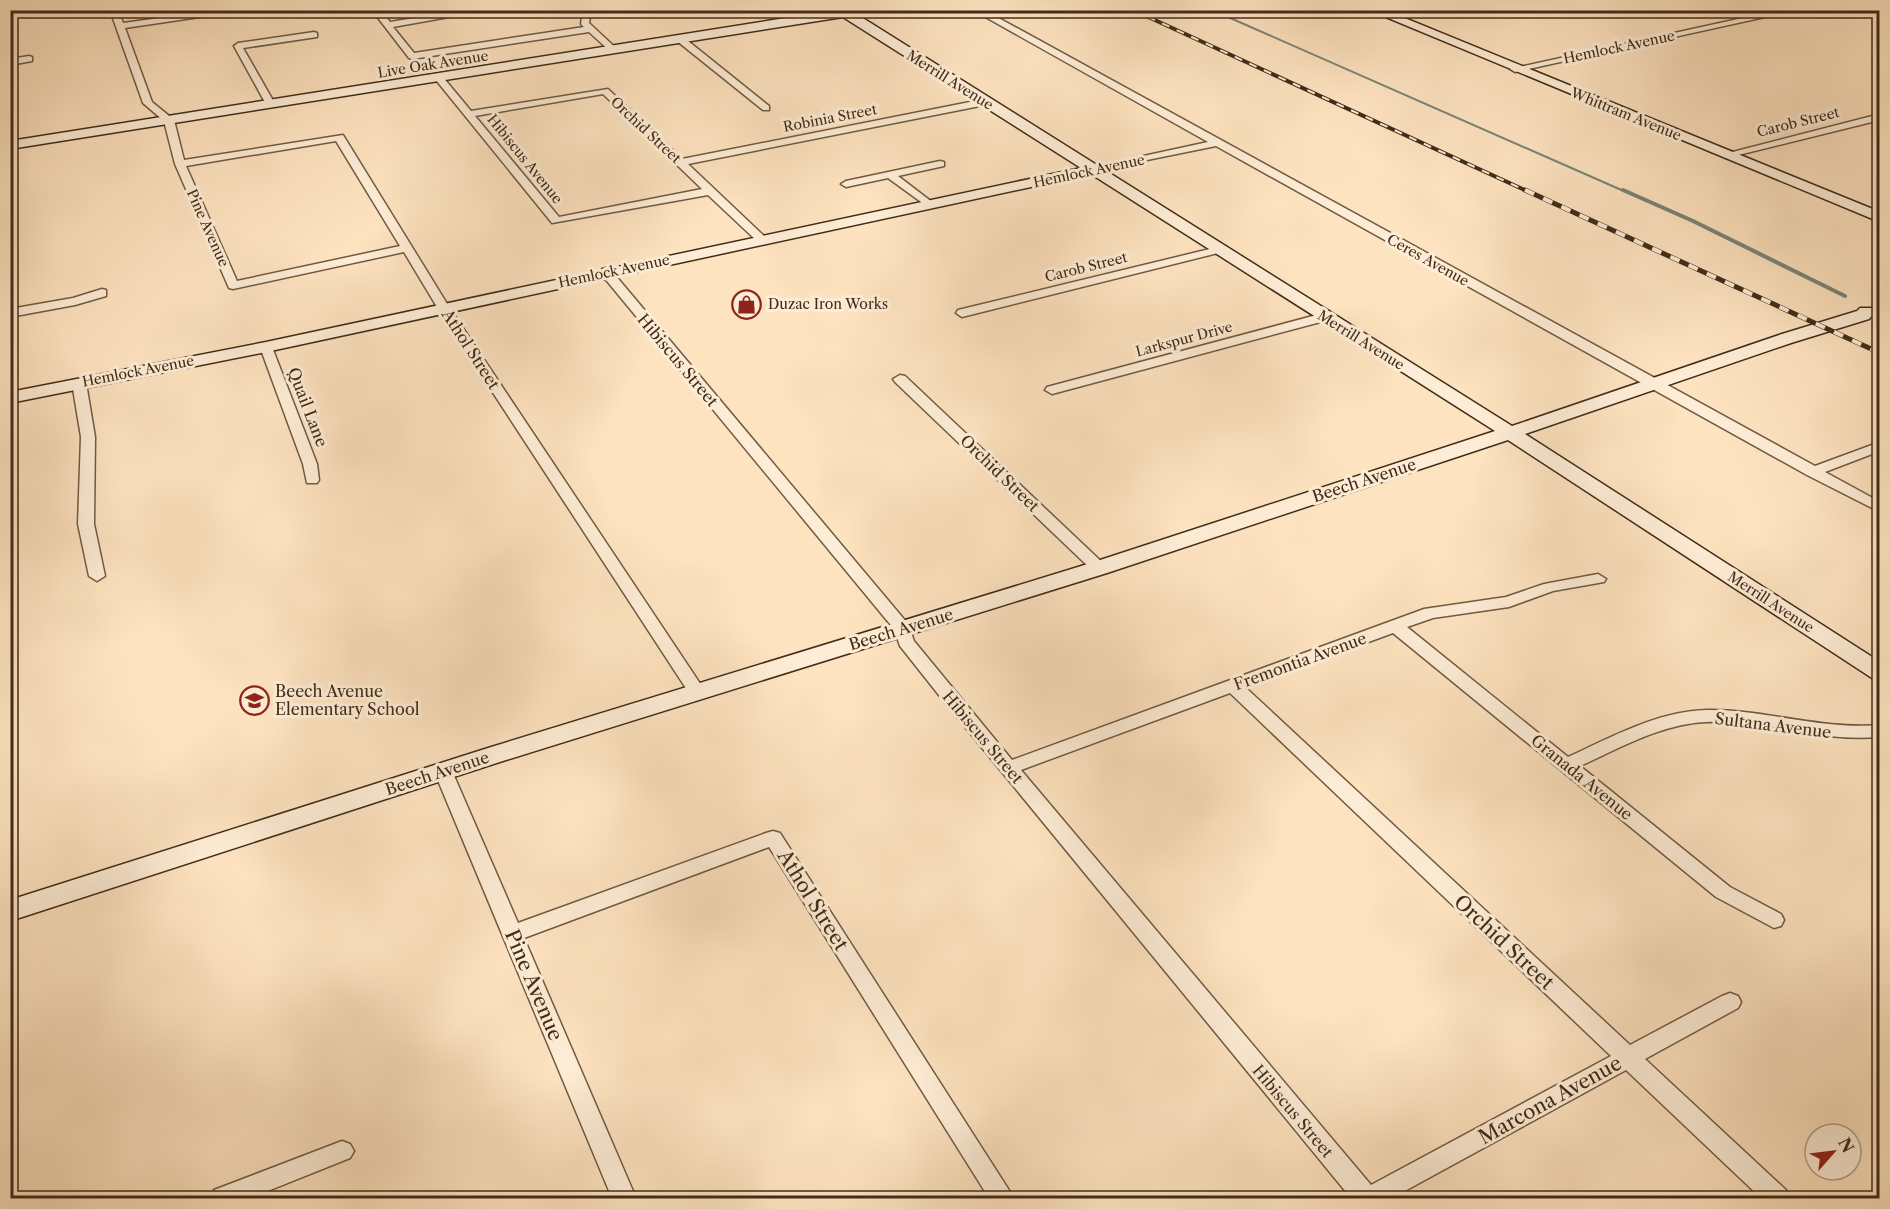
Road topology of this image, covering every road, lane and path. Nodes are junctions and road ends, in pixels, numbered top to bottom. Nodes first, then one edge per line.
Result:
1 (114, 10) edge
2 (243, 10) edge
3 (376, 10) edge
4 (484, 10) edge
5 (859, 10) edge
6 (977, 10) edge
7 (1374, 10) edge
8 (1746, 10) edge
9 (1793, 10) edge
10 (842, 12) edge
11 (1764, 16) junction
12 (586, 17) dead end
13 (387, 25) junction
14 (122, 26) junction
15 (590, 29) junction
16 (314, 35) dead end
17 (680, 39) junction
18 (614, 50) junction
19 (29, 59) dead end
20 (10, 62) edge
21 (1515, 69) junction
22 (440, 78) junction
23 (985, 102) junction
24 (270, 104) junction
25 (766, 108) dead end
26 (469, 114) junction
27 (1878, 117) dead end
28 (169, 120) junction
29 (1217, 143) junction
30 (10, 145) edge
31 (1726, 155) junction
32 (681, 162) junction
33 (180, 164) junction
34 (940, 164) dead end
35 (1092, 170) junction
36 (889, 174) junction
37 (846, 184) dead end
38 (710, 191) junction
39 (928, 204) junction
40 (1880, 218) edge
41 (761, 239) junction
42 (408, 248) junction
43 (1218, 250) junction
44 (606, 272) junction
45 (102, 293) dead end
46 (443, 307) junction
47 (1874, 310) edge
48 (10, 313) edge
49 (962, 313) dead end
50 (1324, 316) junction
51 (266, 347) junction
52 (900, 379) dead end
53 (79, 383) junction
54 (1654, 385) junction
55 (1052, 390) dead end
56 (10, 398) edge
57 (1509, 432) junction
58 (1880, 446) edge
59 (1812, 472) junction
60 (312, 480) dead end
61 (1880, 508) edge
62 (1099, 568) junction
63 (98, 576) dead end
64 (1598, 579) dead end
65 (1395, 626) junction
66 (902, 628) junction
67 (1880, 673) edge
68 (1232, 685) junction
69 (697, 692) junction
70 (1880, 731) edge
71 (1567, 765) junction
72 (1009, 768) junction
73 (443, 771) junction
74 (10, 911) edge
75 (1774, 920) dead end
76 (512, 934) junction
77 (1730, 1002) dead end
78 (1627, 1058) junction
79 (342, 1152) dead end
80 (223, 1198) edge
81 (624, 1198) edge
82 (1002, 1198) edge
83 (1368, 1198) edge
84 (1777, 1198) edge

1 - 14 street
2 - 14 street
3 - 13 street
4 - 13 street
5 - 10 street, Live Oak Avenue
6 - 29 street, Ceres Avenue
7 - 21 main road, Whittram Avenue
8 - 11 street
9 - 11 street, Hemlock Avenue
10 - 17 main road, Live Oak Avenue
10 - 23 main road, Merrill Avenue
11 - 21 street, Hemlock Avenue
12 - 15 street
13 - 15 street
14 - 28 street
15 - 18 street
16 - 24 street
17 - 18 main road, Live Oak Avenue
17 - 25 street
18 - 22 main road, Live Oak Avenue
19 - 20 street
21 - 31 main road, Whittram Avenue
22 - 24 main road, Live Oak Avenue
22 - 26 street, Hibiscus Avenue
23 - 32 street, Robinia Street
23 - 35 main road, Merrill Avenue
24 - 28 main road, Live Oak Avenue
26 - 32 street, Orchid Street
26 - 38 street, Hibiscus Avenue
27 - 31 street, Carob Street
28 - 30 main road, Live Oak Avenue
28 - 33 street, Pine Avenue
29 - 35 street, Hemlock Avenue
29 - 54 street, Ceres Avenue
31 - 40 main road, Whittram Avenue
32 - 38 street, Orchid Street
33 - 42 street, Athol Street
33 - 42 street, Pine Avenue
34 - 36 street
35 - 39 main road, Hemlock Avenue
35 - 43 main road, Merrill Avenue
36 - 37 street
36 - 39 street
38 - 41 street, Orchid Street
39 - 41 main road, Hemlock Avenue
41 - 44 main road, Hemlock Avenue
42 - 46 street, Athol Street
43 - 49 street, Carob Street
43 - 50 main road, Merrill Avenue
44 - 46 main road, Hemlock Avenue
44 - 66 street, Hibiscus Street
45 - 48 street
46 - 51 main road, Hemlock Avenue
46 - 69 street, Athol Street
47 - 54 main road, Beech Avenue
50 - 55 street, Larkspur Drive
50 - 57 main road, Merrill Avenue
51 - 53 main road, Hemlock Avenue
51 - 60 street, Quail Lane
52 - 62 street, Orchid Street
53 - 56 main road, Hemlock Avenue
53 - 63 street
54 - 57 main road, Beech Avenue
54 - 59 street, Ceres Avenue
57 - 62 main road, Beech Avenue
57 - 67 main road, Merrill Avenue
58 - 59 street
59 - 61 street, Ceres Avenue
62 - 66 main road, Beech Avenue
64 - 65 street, Fremontia Avenue
65 - 68 street, Fremontia Avenue
65 - 71 street, Granada Avenue
66 - 69 main road, Beech Avenue
66 - 72 street, Hibiscus Street
68 - 72 street, Fremontia Avenue
68 - 78 street, Orchid Street
69 - 73 main road, Beech Avenue
70 - 71 street, Sultana Avenue
71 - 75 street, Granada Avenue
72 - 83 street, Hibiscus Street
73 - 74 main road, Beech Avenue
73 - 76 street, Pine Avenue
76 - 81 street, Pine Avenue
76 - 82 street, Athol Street
77 - 78 street, Marcona Avenue
78 - 83 street, Marcona Avenue
78 - 84 street, Orchid Street
79 - 80 street

